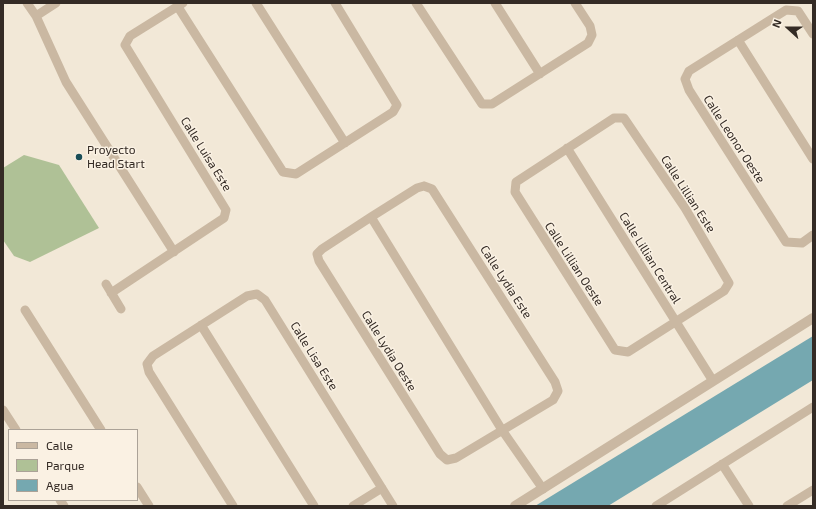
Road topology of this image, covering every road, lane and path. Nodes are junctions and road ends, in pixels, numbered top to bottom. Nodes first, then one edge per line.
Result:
1 (27, 3) edge
2 (56, 3) edge
3 (256, 3) edge
4 (336, 3) edge
5 (416, 3) edge
6 (495, 3) edge
7 (575, 3) edge
8 (181, 5) edge
9 (36, 16) junction
10 (813, 34) edge
11 (738, 40) junction
12 (540, 74) junction
13 (345, 143) junction
14 (567, 148) junction
15 (813, 159) edge
16 (371, 217) junction
17 (813, 236) edge
18 (174, 252) junction
19 (106, 284) dead end
20 (111, 293) junction
21 (121, 309) dead end
22 (25, 310) dead end
23 (813, 318) edge
24 (676, 322) junction
25 (201, 325) junction
26 (713, 381) junction
27 (813, 407) edge
28 (3, 410) edge
29 (15, 429) edge
30 (100, 429) edge
31 (502, 430) junction
32 (722, 464) junction
33 (382, 488) junction
34 (138, 489) edge
35 (543, 489) junction
36 (813, 490) edge
37 (149, 506) edge
38 (233, 506) edge
39 (314, 506) edge
40 (353, 506) edge
41 (393, 506) edge
42 (515, 506) edge
43 (656, 506) edge
44 (749, 506) edge
45 (787, 506) edge

1 - 9 street
2 - 9 street
3 - 13 street
4 - 13 street
5 - 12 street
6 - 12 street
7 - 12 street
8 - 13 street
8 - 18 street, Calle Luisa Este
9 - 18 street
10 - 11 street
11 - 15 street
11 - 17 street, Calle Leonor Oeste
14 - 24 street, Calle Lillian Central
14 - 24 street, Calle Lillian Este
14 - 24 street, Calle Lillian Oeste
16 - 31 street
16 - 31 street, Calle Lydia Oeste
16 - 31 street, Calle Lydia Este
18 - 20 street, Calle Luisa Este
19 - 20 street
20 - 21 street
22 - 30 street
23 - 26 street
24 - 26 street, Calle Lillian Central
25 - 33 street, Calle Lisa Este
25 - 38 street, Calle Lisa Este
25 - 39 street
26 - 35 street
27 - 32 street
28 - 29 street
31 - 35 street
32 - 43 street
32 - 44 street
33 - 40 street
33 - 41 street, Calle Lisa Este
34 - 37 street
35 - 42 street
36 - 45 street

